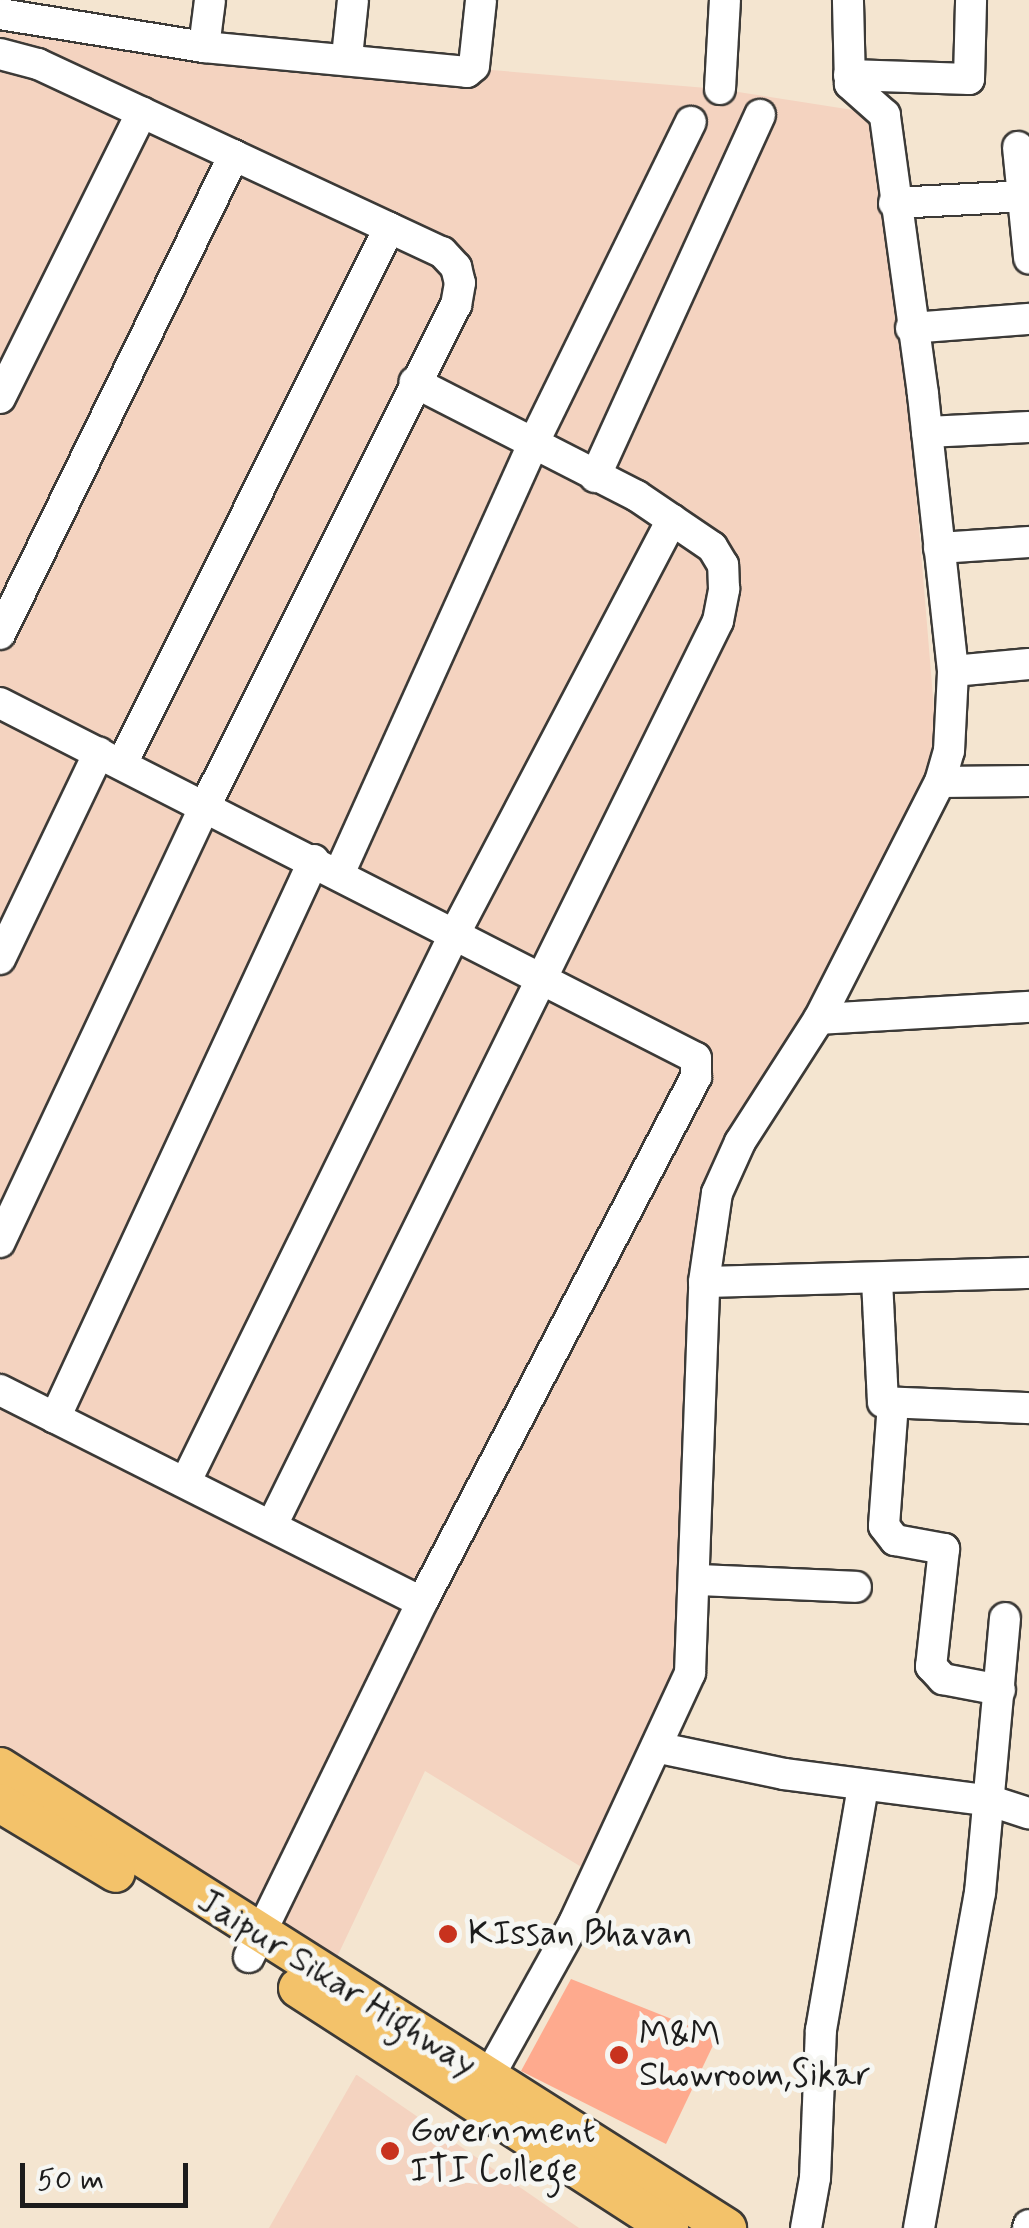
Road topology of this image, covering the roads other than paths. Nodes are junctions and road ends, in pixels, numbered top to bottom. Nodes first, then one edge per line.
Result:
1 (210, 0) edge
2 (353, 0) edge
3 (481, 0) edge
4 (725, 0) edge
5 (848, 0) edge
6 (971, 0) edge
7 (88, 13) edge
8 (0, 14) edge
9 (204, 47) junction
10 (0, 54) edge
11 (347, 58) junction
12 (850, 75) junction
13 (720, 89) dead end
14 (142, 112) junction
15 (760, 115) dead end
16 (691, 122) dead end
17 (1018, 147) dead end
18 (234, 155) junction
19 (1026, 196) edge
20 (894, 203) junction
21 (389, 228) junction
22 (1029, 258) edge
23 (1029, 318) edge
24 (911, 328) junction
25 (414, 382) junction
26 (0, 398) edge
27 (1029, 427) edge
28 (927, 432) junction
29 (532, 446) junction
30 (595, 477) junction
31 (672, 520) junction
32 (1029, 542) edge
33 (939, 548) junction
34 (0, 634) edge
35 (1029, 664) edge
36 (953, 670) junction
37 (0, 703) edge
38 (111, 758) junction
39 (1029, 781) edge
40 (940, 782) junction
41 (204, 806) junction
42 (327, 867) junction
43 (455, 932) junction
44 (0, 959) edge
45 (544, 976) junction
46 (1029, 1007) edge
47 (819, 1019) junction
48 (0, 1242) edge
49 (1029, 1272) edge
50 (877, 1280) junction
51 (704, 1282) junction
52 (0, 1390) edge
53 (893, 1403) junction
54 (1029, 1408) edge
55 (55, 1418) junction
56 (186, 1482) junction
57 (272, 1525) junction
58 (697, 1580) junction
59 (856, 1586) dead end
60 (422, 1602) junction
61 (1005, 1618) dead end
62 (1000, 1690) junction
63 (660, 1748) junction
64 (0, 1767) edge
65 (863, 1786) junction
66 (992, 1801) junction
67 (0, 1803) edge
68 (1029, 1813) edge
69 (256, 1947) junction
70 (482, 2090) junction
71 (670, 2228) edge
72 (727, 2228) edge
73 (806, 2228) edge
74 (919, 2228) edge

1 - 9 street
2 - 11 street
3 - 11 street
4 - 13 street
5 - 12 street
6 - 12 street
7 - 8 street
7 - 9 street
9 - 11 street
10 - 14 street
12 - 20 street
14 - 18 street
14 - 26 street
15 - 30 street
16 - 29 street
17 - 19 street
18 - 21 street
18 - 34 street
19 - 20 street
19 - 22 street
20 - 24 street
21 - 25 street
21 - 38 street
23 - 24 street
24 - 28 street
25 - 29 street
25 - 41 street
27 - 28 street
28 - 33 street
29 - 30 street
29 - 42 street
30 - 31 street
31 - 43 street
31 - 45 street
32 - 33 street
33 - 36 street
35 - 36 street
36 - 40 street
37 - 38 street
38 - 41 street
38 - 44 street
39 - 40 street
40 - 47 street
41 - 42 street
41 - 48 street
42 - 43 street
42 - 55 street
43 - 45 street
43 - 56 street
45 - 57 street
45 - 60 street
46 - 47 street
47 - 51 street
49 - 50 street
50 - 51 street
50 - 53 street
51 - 58 street
52 - 55 street
53 - 54 street
53 - 62 street
55 - 56 street
56 - 57 street
57 - 60 street
58 - 59 street
58 - 63 street
60 - 69 street
61 - 62 street
62 - 66 street
63 - 65 street
63 - 70 street
64 - 69 main road, Jaipur Sikar Highway
65 - 66 street
65 - 73 street
66 - 68 street
66 - 74 street
67 - 69 main road, Jaipur Sikar Highway
69 - 70 main road, Jaipur Sikar Highway
70 - 71 main road, Jaipur Sikar Highway
70 - 72 main road, Jaipur Sikar Highway

